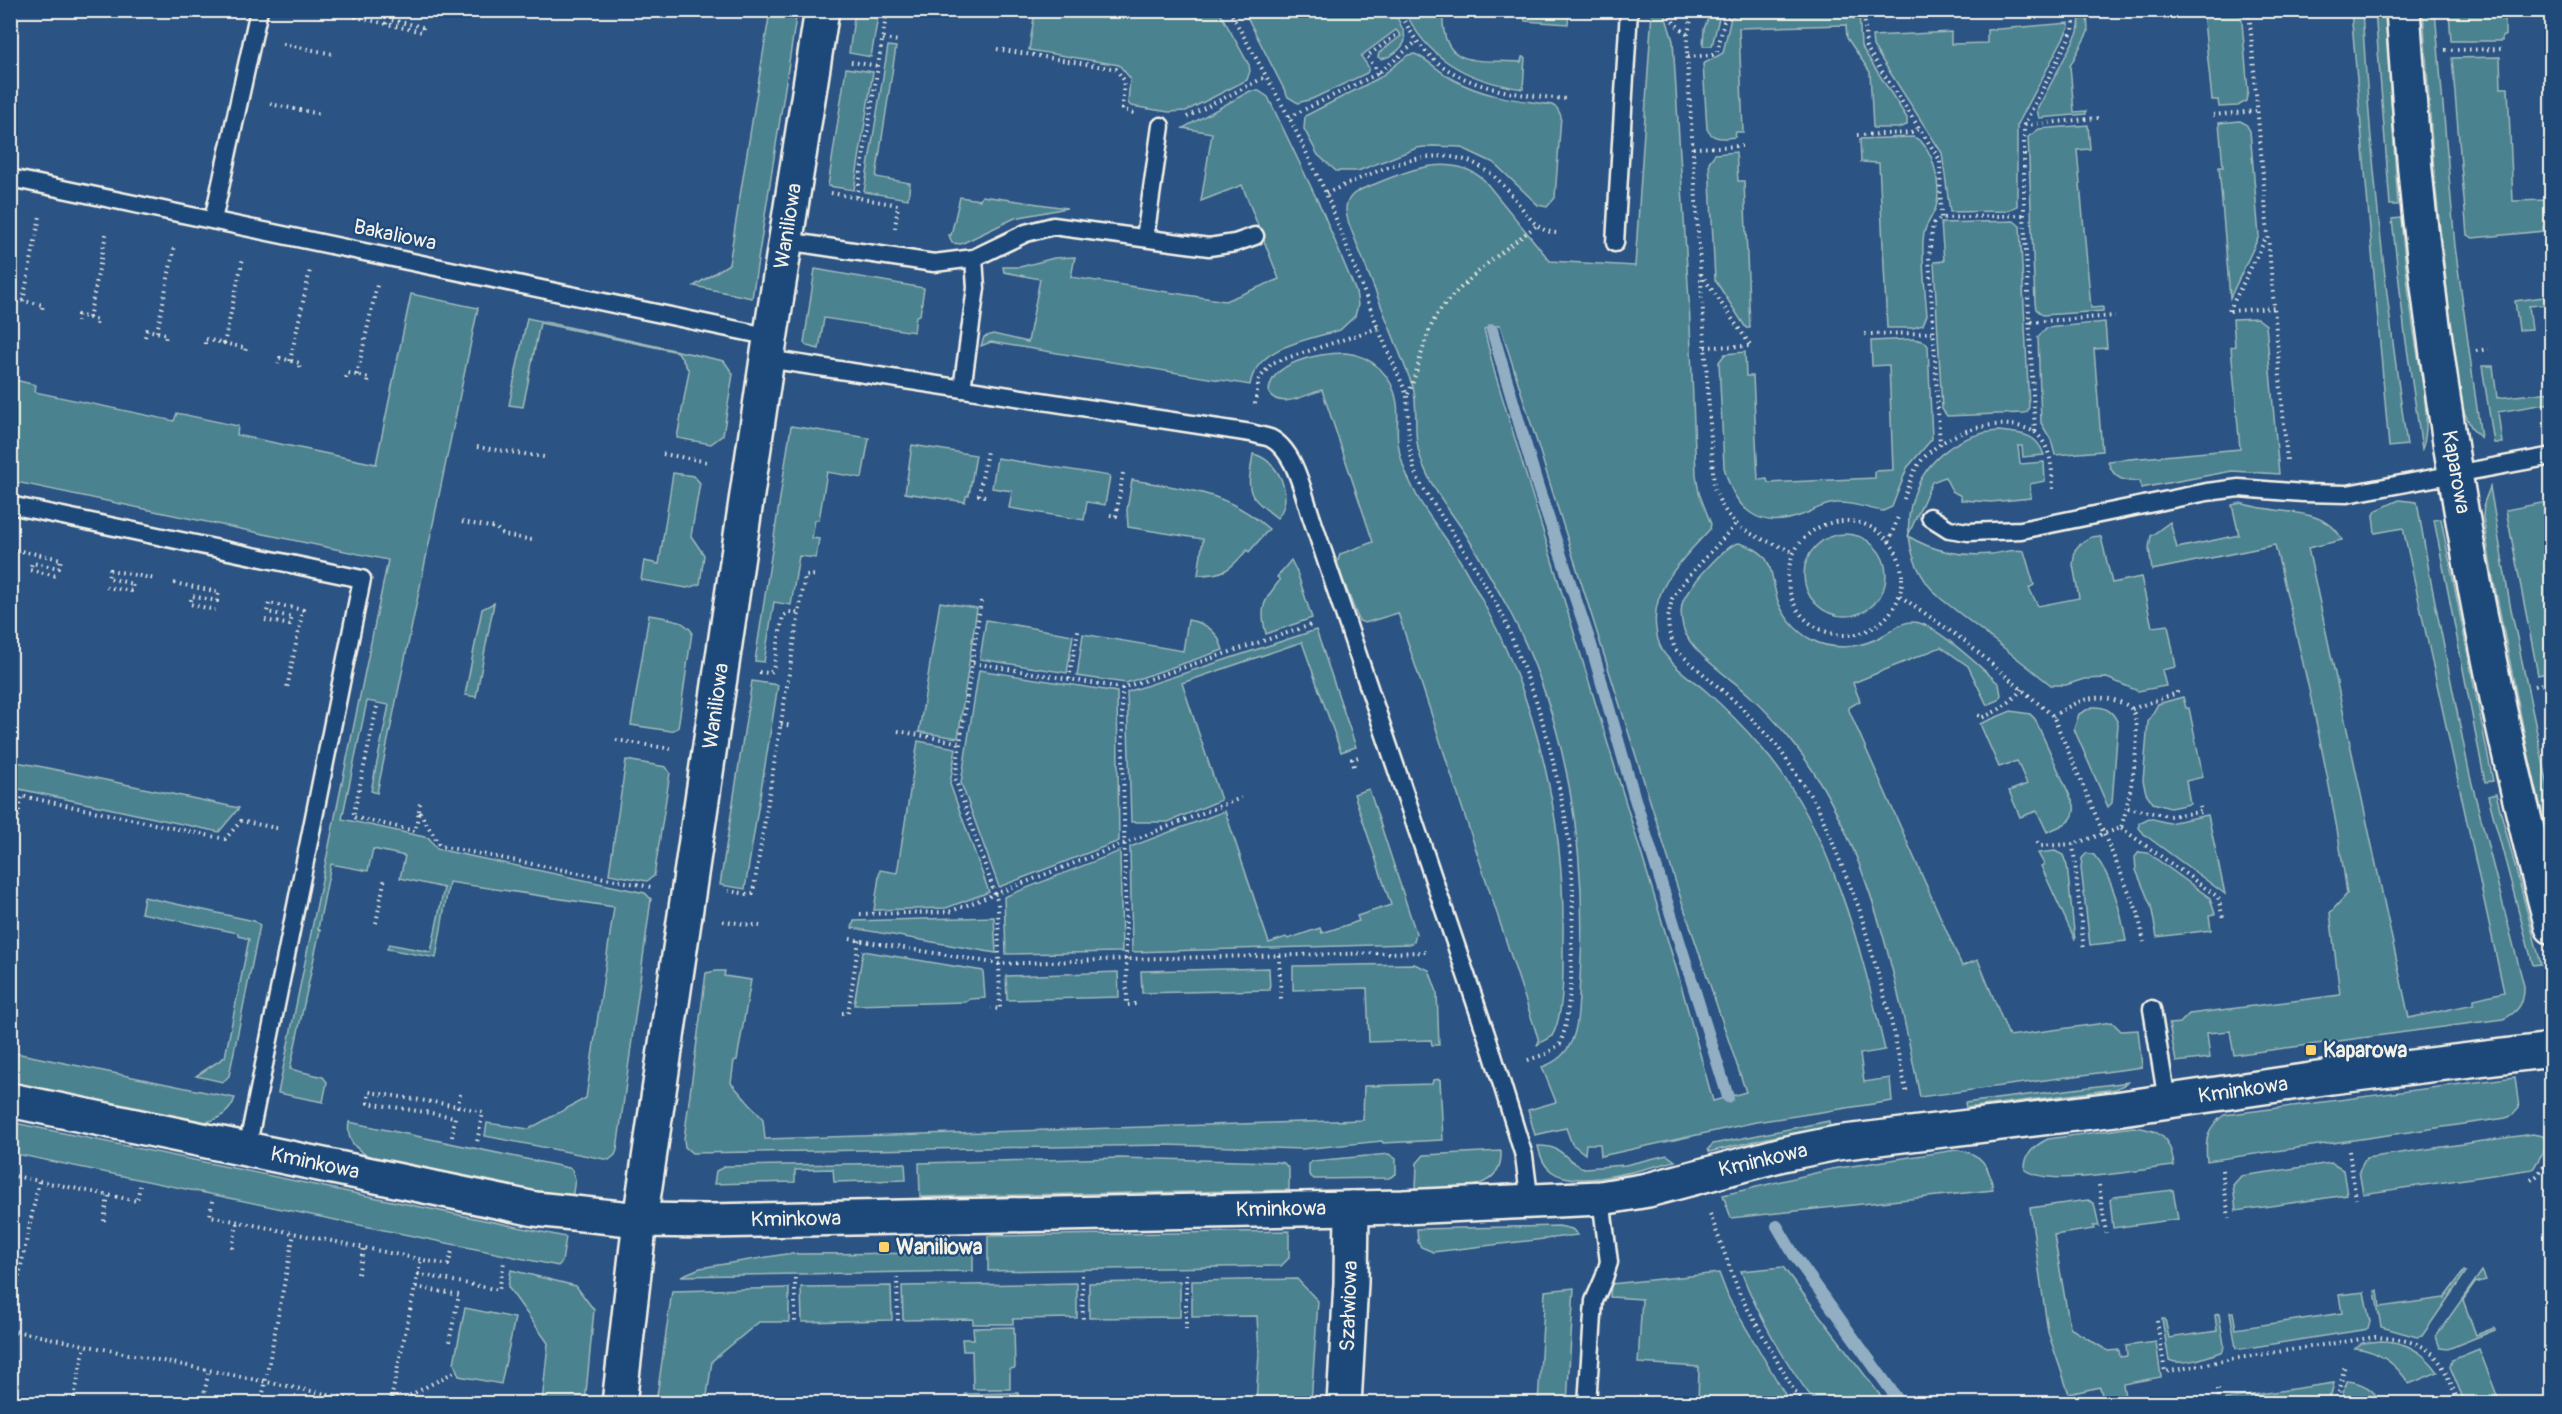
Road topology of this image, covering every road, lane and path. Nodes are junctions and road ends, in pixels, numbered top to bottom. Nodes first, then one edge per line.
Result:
1 (259, 10) edge
2 (357, 10) edge
3 (389, 10) edge
4 (822, 10) edge
5 (887, 10) edge
6 (1229, 10) edge
7 (1400, 10) edge
8 (1629, 10) edge
9 (1668, 10) edge
10 (1693, 10) edge
11 (1736, 10) edge
12 (1864, 10) edge
13 (2076, 10) edge
14 (2249, 10) edge
15 (2403, 10) edge
16 (393, 15) dead end
17 (386, 24) junction
18 (1398, 34) dead end
19 (1688, 34) junction
20 (883, 39) junction
21 (900, 41) dead end
22 (1416, 42) junction
23 (277, 43) dead end
24 (997, 49) dead end
25 (2505, 49) dead end
26 (2444, 50) dead end
27 (333, 54) dead end
28 (1688, 57) junction
29 (842, 61) dead end
30 (879, 66) junction
31 (1379, 73) junction
32 (1267, 76) junction
33 (1568, 99) dead end
34 (263, 103) dead end
35 (2256, 111) junction
36 (320, 114) dead end
37 (1144, 115) dead end
38 (2213, 115) dead end
39 (1289, 117) junction
40 (1183, 118) dead end
41 (2098, 118) dead end
42 (2024, 125) junction
43 (1161, 126) dead end
44 (1918, 129) junction
45 (1857, 135) dead end
46 (1742, 146) dead end
47 (1693, 148) junction
48 (10, 178) edge
49 (822, 191) dead end
50 (1326, 193) junction
51 (857, 197) junction
52 (41, 210) dead end
53 (2024, 215) junction
54 (1941, 218) junction
55 (213, 220) junction
56 (109, 224) dead end
57 (1536, 226) junction
58 (1556, 233) dead end
59 (1255, 236) dead end
60 (2267, 237) junction
61 (176, 238) dead end
62 (1145, 238) junction
63 (786, 241) junction
64 (1615, 243) dead end
65 (244, 252) dead end
66 (891, 258) junction
67 (974, 258) junction
68 (310, 266) dead end
69 (1701, 274) junction
70 (378, 281) dead end
71 (10, 298) edge
72 (23, 301) junction
73 (2274, 308) junction
74 (42, 310) dead end
75 (2115, 316) dead end
76 (89, 318) junction
77 (77, 322) dead end
78 (2031, 322) junction
79 (96, 326) dead end
80 (1378, 328) junction
81 (157, 332) junction
82 (1932, 333) junction
83 (1865, 334) dead end
84 (145, 337) dead end
85 (165, 341) dead end
86 (205, 344) dead end
87 (224, 344) junction
88 (1705, 347) junction
89 (769, 348) junction
90 (2488, 349) dead end
91 (2475, 351) dead end
92 (245, 352) dead end
93 (290, 361) junction
94 (278, 364) dead end
95 (299, 368) dead end
96 (357, 375) junction
97 (346, 378) dead end
98 (368, 383) dead end
99 (962, 389) junction
100 (1407, 394) junction
101 (1254, 412) dead end
102 (2035, 432) junction
103 (1940, 445) junction
104 (477, 447) dead end
105 (987, 451) dead end
106 (663, 454) dead end
107 (2552, 456) edge
108 (544, 457) dead end
109 (709, 462) dead end
110 (1123, 473) dead end
111 (2456, 474) junction
112 (2289, 491) junction
113 (985, 496) dead end
114 (1903, 503) dead end
115 (10, 505) edge
116 (1900, 514) dead end
117 (1110, 515) dead end
118 (1930, 517) dead end
119 (462, 522) dead end
120 (1735, 525) junction
121 (2043, 526) junction
122 (532, 540) dead end
123 (1889, 542) junction
124 (16, 550) dead end
125 (1793, 552) junction
126 (816, 574) dead end
127 (57, 576) dead end
128 (156, 579) dead end
129 (174, 583) dead end
130 (106, 586) dead end
131 (1900, 596) junction
132 (981, 601) dead end
133 (215, 610) dead end
134 (800, 613) junction
135 (265, 620) dead end
136 (1322, 622) dead end
137 (1079, 626) dead end
138 (973, 663) junction
139 (775, 666) dead end
140 (1069, 679) junction
141 (2552, 682) edge
142 (2534, 686) dead end
143 (287, 687) dead end
144 (1122, 687) junction
145 (2022, 689) junction
146 (2177, 689) dead end
147 (376, 707) dead end
148 (2132, 709) junction
149 (1978, 715) dead end
150 (2053, 716) junction
151 (781, 724) junction
152 (792, 726) dead end
153 (898, 731) dead end
154 (616, 740) dead end
155 (961, 743) junction
156 (681, 750) dead end
157 (1365, 755) dead end
158 (1354, 766) dead end
159 (1241, 798) dead end
160 (420, 803) dead end
161 (2200, 807) dead end
162 (2128, 808) junction
163 (419, 811) junction
164 (2121, 828) junction
165 (285, 830) dead end
166 (2105, 833) junction
167 (2037, 842) dead end
168 (1125, 844) junction
169 (2073, 844) junction
170 (10, 852) edge
171 (385, 878) dead end
172 (661, 889) dead end
173 (725, 891) dead end
174 (996, 894) junction
175 (860, 914) dead end
176 (2223, 918) dead end
177 (719, 920) dead end
178 (376, 923) dead end
179 (760, 926) dead end
180 (2552, 927) edge
181 (850, 939) dead end
182 (859, 940) junction
183 (2144, 942) dead end
184 (2084, 951) dead end
185 (1431, 952) dead end
186 (1279, 955) junction
187 (1126, 959) junction
188 (1000, 964) junction
189 (1281, 1000) dead end
190 (1136, 1004) dead end
191 (991, 1008) dead end
192 (2152, 1010) dead end
193 (842, 1013) dead end
194 (2552, 1050) edge
195 (1521, 1063) dead end
196 (460, 1094) dead end
197 (10, 1100) edge
198 (2167, 1101) junction
199 (458, 1106) junction
200 (1916, 1134) junction
201 (452, 1137) dead end
202 (477, 1142) dead end
203 (247, 1149) junction
204 (2349, 1151) dead end
205 (2552, 1152) edge
206 (2222, 1170) dead end
207 (10, 1175) edge
208 (1697, 1175) junction
209 (2531, 1180) dead end
210 (39, 1181) junction
211 (2099, 1185) dead end
212 (140, 1186) dead end
213 (108, 1195) junction
214 (1601, 1198) junction
215 (2356, 1199) dead end
216 (212, 1201) dead end
217 (1530, 1203) junction
218 (1352, 1208) junction
219 (2229, 1218) dead end
220 (640, 1220) junction
221 (104, 1221) dead end
222 (238, 1221) junction
223 (294, 1233) junction
224 (2106, 1233) dead end
225 (364, 1247) junction
226 (232, 1248) dead end
227 (452, 1251) dead end
228 (421, 1259) junction
229 (504, 1262) dead end
230 (358, 1274) dead end
231 (418, 1274) junction
232 (1186, 1274) dead end
233 (1082, 1275) dead end
234 (897, 1277) dead end
235 (795, 1278) dead end
236 (416, 1287) junction
237 (10, 1318) edge
238 (1083, 1321) dead end
239 (2157, 1321) dead end
240 (897, 1324) dead end
241 (795, 1325) dead end
242 (1186, 1329) dead end
243 (12, 1330) edge
244 (449, 1342) dead end
245 (85, 1345) junction
246 (10, 1352) edge
247 (2345, 1365) dead end
248 (209, 1370) junction
249 (454, 1372) dead end
250 (265, 1381) junction
251 (2218, 1389) dead end
252 (333, 1395) junction
253 (74, 1398) dead end
254 (866, 1398) dead end
255 (202, 1404) edge
256 (261, 1404) edge
257 (332, 1404) edge
258 (375, 1404) edge
259 (390, 1404) edge
260 (394, 1404) edge
261 (619, 1404) edge
262 (866, 1404) edge
263 (1344, 1404) edge
264 (1587, 1404) edge
265 (1804, 1404) edge
266 (2220, 1404) edge
267 (2336, 1404) edge
268 (2459, 1404) edge

1 - 55 lane
2 - 17 path
3 - 17 path
4 - 63 street, Waniliowa
5 - 20 path
6 - 32 path
7 - 22 path
8 - 64 lane
9 - 19 path
10 - 19 path
11 - 28 path
12 - 44 path
13 - 42 path
14 - 35 path
15 - 111 street, Kaparowa
16 - 17 path
18 - 31 path
19 - 28 path
20 - 21 path
20 - 30 path
22 - 31 path
22 - 33 path
23 - 27 path
24 - 37 path
25 - 26 path
28 - 47 path
29 - 30 path
30 - 51 path
31 - 39 path
32 - 39 path
32 - 40 path
34 - 36 path
35 - 38 path
35 - 60 path
39 - 50 path
41 - 42 path
42 - 53 path
43 - 62 lane
44 - 45 path
44 - 54 path
46 - 47 path
47 - 69 path
48 - 55 lane, Bakaliowa
49 - 51 path
50 - 57 path
50 - 80 path
51 - 66 path
52 - 72 path
53 - 54 path
53 - 78 path
54 - 82 path
55 - 89 lane, Bakaliowa
56 - 76 path
57 - 58 path
57 - 100 path
59 - 62 lane
60 - 73 path
60 - 73 path
61 - 81 path
62 - 67 lane
63 - 66 lane
63 - 89 street, Waniliowa
65 - 87 path
66 - 67 lane
67 - 99 lane
68 - 93 path
69 - 88 path
69 - 88 path
70 - 96 path
71 - 72 path
72 - 74 path
73 - 112 path
75 - 78 path
76 - 77 path
76 - 79 path
78 - 102 path
80 - 100 path
80 - 101 path
81 - 84 path
81 - 85 path
82 - 83 path
82 - 103 path
86 - 87 path
87 - 92 path
88 - 120 path
89 - 99 lane, Bakaliowa
89 - 220 street, Waniliowa
90 - 91 path
93 - 94 path
93 - 95 path
96 - 97 path
96 - 98 path
99 - 217 lane, Bakaliowa
100 - 195 path
102 - 103 path
102 - 121 path
103 - 114 path
104 - 108 path
105 - 113 path
106 - 109 path
107 - 111 lane
110 - 117 path
111 - 112 lane
111 - 180 street, Kaparowa
112 - 121 lane
115 - 203 lane
116 - 123 path
118 - 121 lane
119 - 122 path
120 - 125 path
120 - 200 path
123 - 125 path
123 - 131 path
124 - 127 path
125 - 131 path
126 - 134 path
128 - 130 path
129 - 133 path
131 - 145 path
132 - 138 path
134 - 139 path
134 - 151 path
135 - 143 path
136 - 144 path
137 - 140 path
138 - 140 path
138 - 155 path
140 - 144 path
141 - 142 path
144 - 168 path
145 - 149 path
145 - 150 path
146 - 148 path
147 - 163 path
148 - 150 path
148 - 162 path
150 - 166 path
151 - 152 path
151 - 173 path
153 - 155 path
154 - 156 path
155 - 174 path
157 - 158 path
159 - 168 path
160 - 163 path
161 - 162 path
162 - 164 path
163 - 172 path
164 - 166 path
164 - 176 path
165 - 170 path
166 - 169 path
166 - 183 path
167 - 169 path
168 - 174 path
168 - 187 path
169 - 184 path
171 - 178 path
174 - 175 path
174 - 188 path
177 - 179 path
181 - 182 path
182 - 188 path
182 - 193 path
185 - 186 path
186 - 187 path
186 - 189 path
187 - 188 path
187 - 190 path
188 - 191 path
192 - 198 lane
194 - 198 street, Kminkowa
196 - 199 path
197 - 203 street, Kminkowa
198 - 200 street, Kminkowa
199 - 201 path
199 - 202 path
200 - 208 street, Kminkowa
203 - 220 street, Kminkowa
204 - 215 path
205 - 209 path
206 - 219 path
207 - 210 path
208 - 214 street, Kminkowa
208 - 265 path
210 - 213 path
210 - 237 path
211 - 224 path
212 - 213 path
213 - 221 path
214 - 217 street, Kminkowa
214 - 264 lane
216 - 222 path
217 - 218 street, Kminkowa
218 - 220 street, Kminkowa
218 - 263 street, Szałwiowa
220 - 261 street, Waniliowa
222 - 223 path
222 - 226 path
223 - 225 path
223 - 250 path
225 - 228 path
225 - 230 path
227 - 228 path
228 - 231 path
229 - 231 path
231 - 236 path
232 - 242 path
233 - 238 path
234 - 240 path
235 - 241 path
236 - 244 path
236 - 259 path
239 - 268 path
243 - 245 path
243 - 246 path
245 - 248 path
245 - 253 path
247 - 267 path
248 - 250 path
248 - 255 path
249 - 260 path
250 - 252 path
250 - 256 path
251 - 266 path
252 - 257 path
252 - 258 path
254 - 262 path

